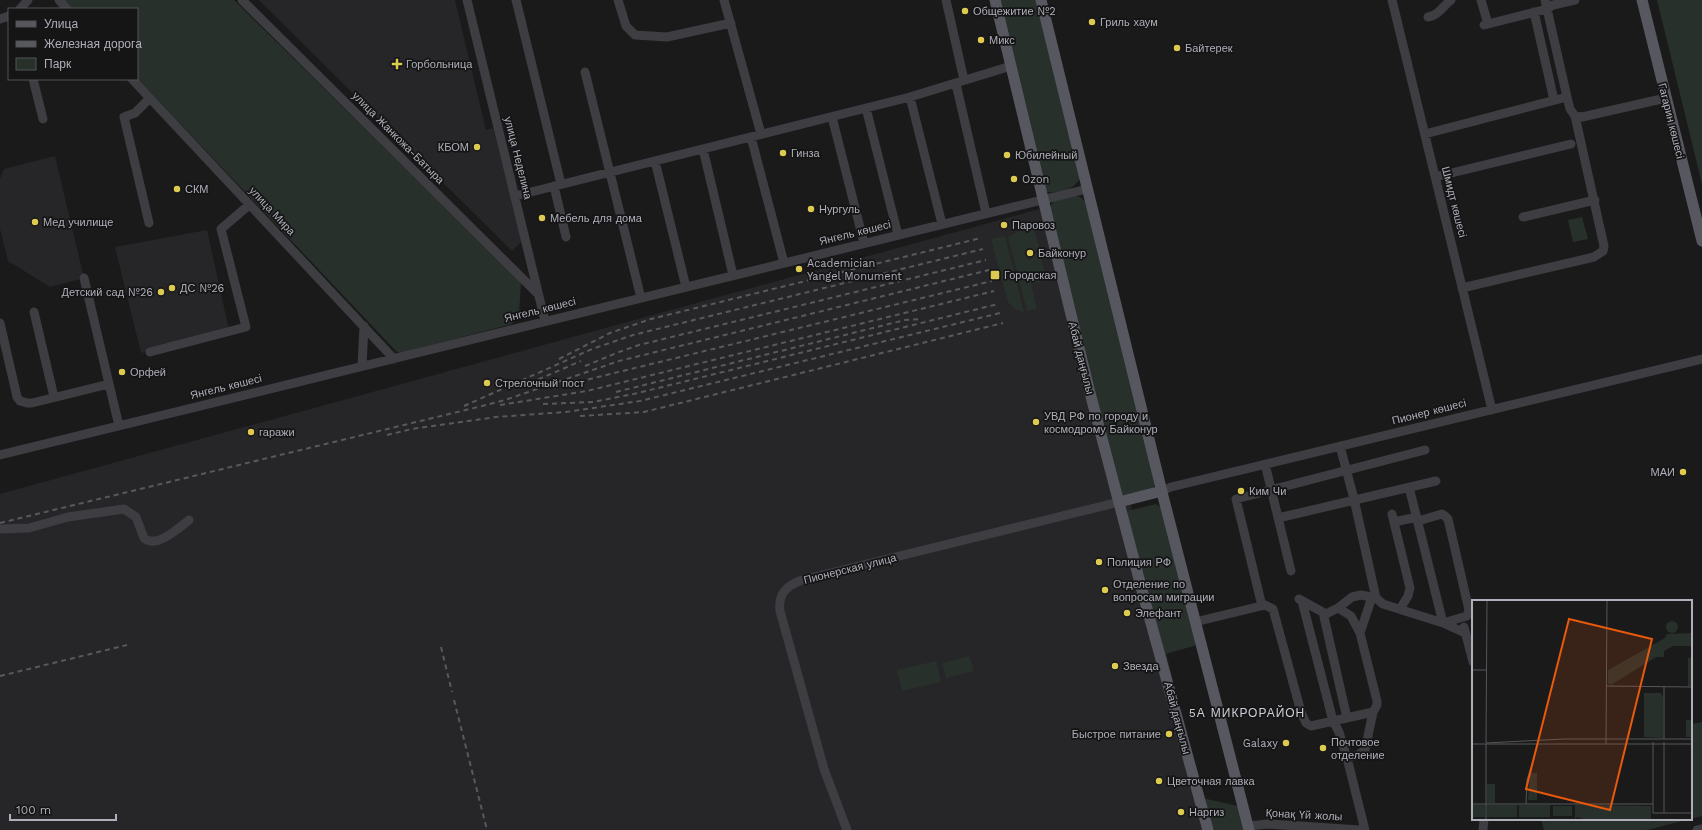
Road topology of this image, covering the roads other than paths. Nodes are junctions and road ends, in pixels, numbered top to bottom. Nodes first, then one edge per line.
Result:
1 (28, 0) edge
2 (59, 0) edge
3 (242, 0) edge
4 (467, 0) edge
5 (516, 0) edge
6 (618, 0) edge
7 (724, 0) edge
8 (946, 0) edge
9 (995, 0) edge
10 (1041, 0) edge
11 (1392, 0) edge
12 (1451, 0) edge
13 (1481, 0) edge
14 (1575, 0) edge
15 (1642, 0) edge
16 (1546, 4) edge
17 (21, 8) edge
18 (66, 8) edge
19 (1534, 12) junction
20 (1428, 17) dead end
21 (730, 23) junction
22 (1010, 66) junction
23 (585, 72) dead end
24 (33, 80) edge
25 (133, 80) edge
26 (964, 80) junction
27 (956, 84) junction
28 (910, 97) junction
29 (1567, 97) junction
30 (150, 98) junction
31 (1666, 98) junction
32 (1554, 100) junction
33 (866, 108) junction
34 (1575, 116) junction
35 (832, 117) junction
36 (43, 119) dead end
37 (1425, 134) junction
38 (756, 136) junction
39 (1572, 144) dead end
40 (702, 149) junction
41 (655, 161) junction
42 (610, 172) junction
43 (1435, 177) junction
44 (558, 185) junction
45 (1087, 189) junction
46 (514, 196) junction
47 (1043, 199) junction
48 (1595, 200) junction
49 (250, 205) junction
50 (986, 213) junction
51 (1523, 218) dead end
52 (149, 223) dead end
53 (942, 224) junction
54 (898, 235) junction
55 (566, 237) dead end
56 (1702, 241) edge
57 (864, 243) junction
58 (784, 263) junction
59 (733, 275) junction
60 (84, 278) dead end
61 (686, 287) junction
62 (1462, 288) junction
63 (538, 294) junction
64 (641, 298) junction
65 (34, 312) dead end
66 (545, 322) junction
67 (0, 323) edge
68 (364, 326) junction
69 (150, 352) dead end
70 (394, 359) junction
71 (1702, 359) edge
72 (362, 366) junction
73 (109, 384) junction
74 (54, 397) junction
75 (1492, 410) junction
76 (119, 426) junction
77 (1340, 446) junction
78 (1426, 450) dead end
79 (0, 455) edge
80 (1265, 464) junction
81 (1347, 470) junction
82 (1436, 481) dead end
83 (1409, 487) junction
84 (1271, 490) junction
85 (1162, 491) junction
86 (1354, 499) junction
87 (1119, 502) junction
88 (1278, 518) junction
89 (1417, 519) junction
90 (189, 520) dead end
91 (0, 530) edge
92 (1291, 571) dead end
93 (1374, 597) junction
94 (1262, 606) junction
95 (1338, 608) junction
96 (1400, 609) junction
97 (1326, 614) junction
98 (1462, 618) junction
99 (1195, 622) junction
100 (1442, 623) junction
101 (1360, 632) junction
102 (1466, 633) junction
103 (1472, 658) edge
104 (1373, 712) junction
105 (1347, 718) junction
106 (1333, 721) junction
107 (1347, 758) junction
108 (1484, 820) edge
109 (1248, 828) edge
110 (1293, 828) edge
111 (1702, 829) edge
112 (846, 830) edge
113 (1208, 830) edge
114 (1360, 830) edge
115 (1365, 830) edge
116 (1483, 830) edge
117 (1697, 830) edge

1 - 17 street
2 - 18 street
3 - 63 street, улица Жанкожа-Батыра
4 - 46 street, улица Неделина
5 - 44 street
6 - 21 street
7 - 21 street
8 - 26 street
9 - 22 main road, Абай даңғылы
10 - 45 main road
11 - 37 street, Шмидт көшесі
12 - 20 street
13 - 19 street
14 - 16 street
15 - 31 main road, Гагарин көшесі
16 - 19 street
16 - 29 street
19 - 32 street
21 - 38 street
22 - 26 street
22 - 47 main road, Абай даңғылы
23 - 42 street
24 - 36 street
25 - 30 street, улица Мира
26 - 27 street
27 - 28 street
27 - 50 street
28 - 33 street
28 - 53 street
29 - 32 street
29 - 34 street
30 - 49 street, улица Мира
30 - 52 street
31 - 34 street
31 - 56 main road, Гагарин көшесі
32 - 37 street
33 - 35 street
33 - 54 street
34 - 48 street
35 - 38 street
35 - 57 street
37 - 43 street, Шмидт көшесі
38 - 40 street
38 - 58 street
39 - 43 street
40 - 41 street
40 - 59 street
41 - 42 street
41 - 61 street
42 - 44 street
42 - 64 street
43 - 62 street, Шмидт көшесі
44 - 46 street
44 - 55 street
45 - 47 street, Янгель көшесі
45 - 85 main road
46 - 63 street, улица Неделина
47 - 50 street, Янгель көшесі
47 - 87 main road, Абай даңғылы
48 - 51 street
48 - 62 street
49 - 68 street, улица Мира
49 - 69 street
50 - 53 street, Янгель көшесі
53 - 54 street, Янгель көшесі
54 - 57 street, Янгель көшесі
57 - 58 street, Янгель көшесі
58 - 59 street, Янгель көшесі
59 - 61 street, Янгель көшесі
60 - 73 street
61 - 64 street, Янгель көшесі
62 - 75 street, Шмидт көшесі
63 - 66 street, улица Неделина
64 - 66 street, Янгель көшесі
65 - 74 street
66 - 70 street, Янгель көшесі
67 - 74 street
68 - 70 street, улица Мира
68 - 72 street
70 - 72 street, Янгель көшесі
71 - 75 street, Пионер көшесі
72 - 76 street, Янгель көшесі
73 - 74 street
73 - 76 street
75 - 77 street, Пионер көшесі
76 - 79 street, Янгель көшесі
77 - 80 street, Пионер көшесі
77 - 81 street
78 - 81 street
80 - 84 street
80 - 85 street, Пионер көшесі
81 - 84 street
81 - 86 street
82 - 83 street
83 - 86 street
83 - 89 street
84 - 88 street
84 - 94 street
85 - 87 main road, Пионерская улица
85 - 99 main road
86 - 88 street
86 - 93 street
87 - 112 street, Пионерская улица
87 - 113 main road, Абай даңғылы
88 - 92 street
89 - 96 street
89 - 98 street
89 - 100 street
90 - 91 street
93 - 95 street
93 - 96 street
93 - 101 street
94 - 99 street
94 - 106 street
95 - 97 street
95 - 101 street
96 - 100 street
97 - 105 street
97 - 106 street
98 - 100 street
98 - 102 street
99 - 109 main road
100 - 102 street
101 - 104 street
102 - 103 street
104 - 105 street
104 - 107 street
105 - 106 street
106 - 107 street
107 - 115 street
108 - 116 street
109 - 110 street, Қонақ Үй жолы
110 - 114 street, Қонақ Үй жолы
111 - 117 street

